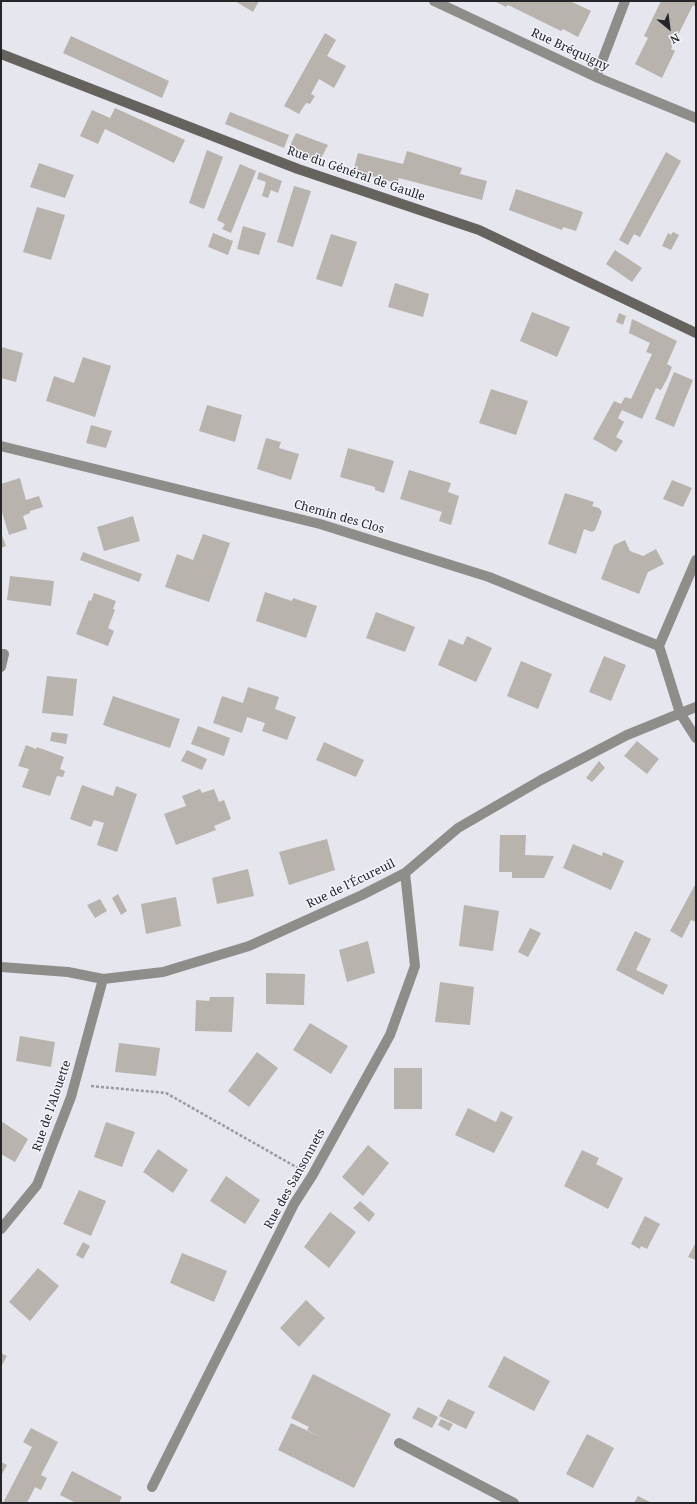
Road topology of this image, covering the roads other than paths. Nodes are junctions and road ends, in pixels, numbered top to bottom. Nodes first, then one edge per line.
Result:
1 (434, 1) edge
2 (625, 1) edge
3 (1, 54) edge
4 (596, 77) junction
5 (696, 118) edge
6 (696, 333) edge
7 (1, 446) edge
8 (696, 560) edge
9 (659, 646) junction
10 (1, 654) edge
11 (1, 667) edge
12 (696, 707) edge
13 (680, 713) junction
14 (696, 738) edge
15 (405, 873) junction
16 (1, 967) edge
17 (103, 979) junction
18 (1, 1230) edge
19 (399, 1443) dead end
20 (152, 1487) dead end
21 (514, 1503) edge

1 - 4 street, Rue Bréquigny
2 - 4 street
3 - 6 street, Rue du Général de Gaulle
4 - 5 street, Rue Bréquigny
7 - 9 street, Chemin des Clos
8 - 9 street
9 - 13 street
10 - 11 street
12 - 13 street, Rue de l'Écureuil
13 - 14 street
13 - 15 street, Rue de l'Écureuil
15 - 17 street, Rue de l'Écureuil
15 - 20 street, Rue des Sansonnets
16 - 17 street, Rue de l'Écureuil
17 - 18 street, Rue de l'Alouette
19 - 21 street

